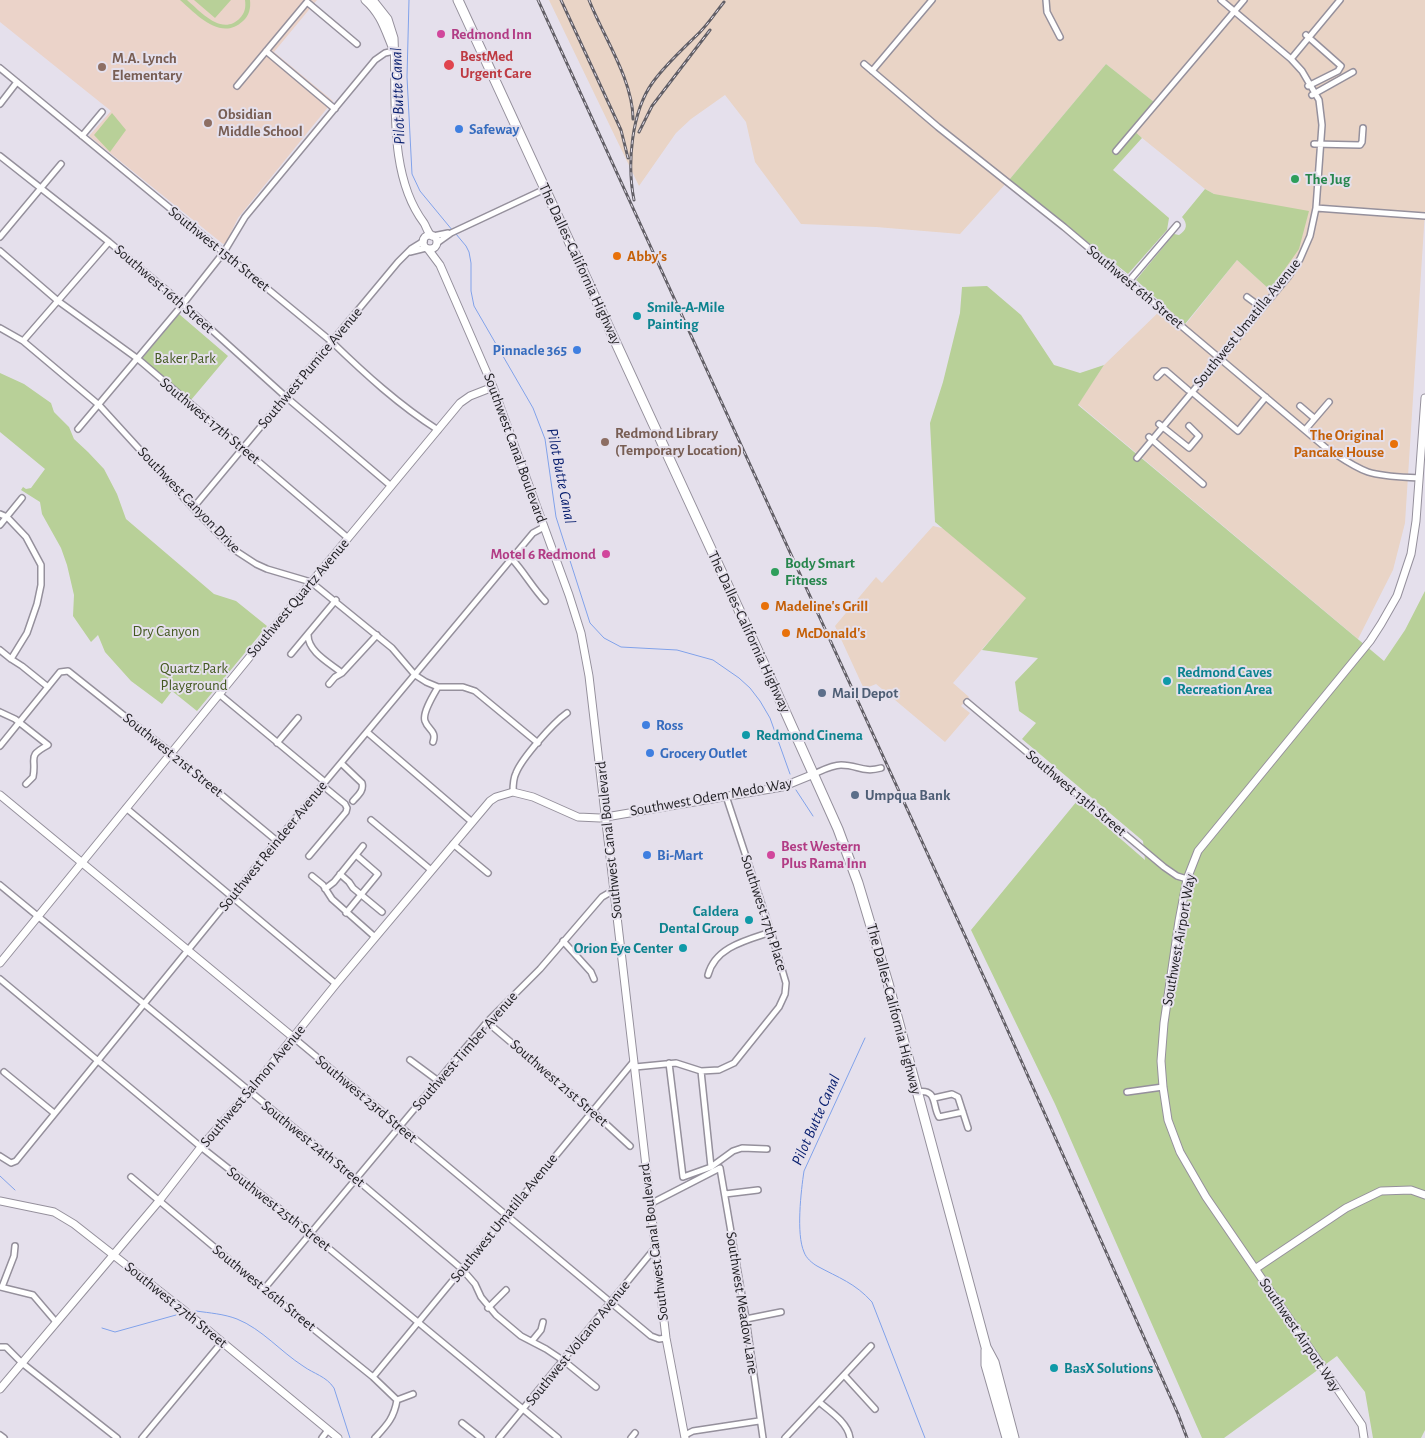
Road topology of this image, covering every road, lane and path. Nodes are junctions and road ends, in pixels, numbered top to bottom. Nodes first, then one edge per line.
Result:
1 (365, 0) edge
2 (373, 0) edge
3 (458, 0) edge
4 (932, 0) edge
5 (1046, 0) edge
6 (1221, 0) edge
7 (1244, 0) edge
8 (1340, 0) edge
9 (1234, 12) junction
10 (1306, 35) dead end
11 (1060, 37) dead end
12 (357, 44) dead end
13 (266, 51) junction
14 (394, 51) junction
15 (1291, 59) junction
16 (864, 64) dead end
17 (0, 68) edge
18 (872, 71) junction
19 (1353, 72) dead end
20 (17, 82) junction
21 (237, 86) dead end
22 (1308, 86) dead end
23 (1312, 95) dead end
24 (0, 104) edge
25 (334, 109) junction
26 (102, 112) dead end
27 (1363, 128) dead end
28 (82, 136) junction
29 (1314, 144) dead end
30 (1116, 151) dead end
31 (0, 156) edge
32 (61, 164) dead end
33 (41, 189) junction
34 (545, 189) junction
35 (1316, 208) junction
36 (1425, 216) edge
37 (1176, 225) dead end
38 (451, 233) junction
39 (0, 237) edge
40 (428, 241) junction
41 (109, 242) junction
42 (437, 245) junction
43 (0, 250) edge
44 (224, 252) junction
45 (440, 265) junction
46 (1129, 282) junction
47 (1247, 297) dead end
48 (58, 301) junction
49 (183, 304) junction
50 (1262, 308) junction
51 (0, 328) edge
52 (23, 341) junction
53 (332, 342) junction
54 (1220, 358) junction
55 (138, 359) junction
56 (1157, 377) dead end
57 (493, 387) junction
58 (286, 397) junction
59 (1266, 398) junction
60 (1425, 398) edge
61 (1329, 402) dead end
62 (99, 405) junction
63 (1300, 406) dead end
64 (1314, 418) junction
65 (1160, 424) dead end
66 (1190, 426) dead end
67 (78, 429) dead end
68 (438, 430) junction
69 (1305, 430) junction
70 (1149, 436) dead end
71 (244, 448) junction
72 (1137, 458) dead end
73 (1419, 478) junction
74 (1203, 484) dead end
75 (391, 486) junction
76 (22, 498) dead end
77 (193, 508) junction
78 (0, 514) edge
79 (7, 517) junction
80 (0, 525) edge
81 (544, 527) junction
82 (348, 538) junction
83 (512, 558) junction
84 (312, 582) junction
85 (336, 600) junction
86 (545, 601) dead end
87 (308, 635) junction
88 (377, 635) junction
89 (0, 650) edge
90 (290, 654) dead end
91 (11, 659) junction
92 (342, 673) junction
93 (416, 675) junction
94 (329, 684) dead end
95 (48, 687) junction
96 (438, 687) junction
97 (219, 694) junction
98 (967, 702) dead end
99 (0, 712) edge
100 (567, 713) dead end
101 (298, 718) dead end
102 (19, 722) junction
103 (367, 732) junction
104 (433, 742) dead end
105 (277, 743) junction
106 (538, 743) junction
107 (0, 746) edge
108 (171, 753) junction
109 (340, 763) junction
110 (881, 768) dead end
111 (814, 774) junction
112 (26, 784) dead end
113 (323, 784) junction
114 (513, 792) junction
115 (0, 795) edge
116 (726, 796) junction
117 (353, 801) dead end
118 (126, 808) junction
119 (607, 816) junction
120 (371, 820) dead end
121 (472, 822) junction
122 (277, 841) junction
123 (453, 844) junction
124 (363, 846) dead end
125 (356, 855) junction
126 (309, 856) dead end
127 (82, 863) junction
128 (431, 870) junction
129 (488, 873) dead end
130 (340, 874) junction
131 (312, 876) dead end
132 (1187, 879) junction
133 (0, 885) edge
134 (324, 889) junction
135 (614, 890) junction
136 (361, 894) junction
137 (232, 897) junction
138 (382, 912) dead end
139 (346, 913) junction
140 (38, 916) junction
141 (771, 932) junction
142 (376, 937) junction
143 (563, 941) junction
144 (188, 951) junction
145 (0, 963) edge
146 (708, 975) dead end
147 (0, 979) edge
148 (594, 979) dead end
149 (336, 984) junction
150 (144, 1003) junction
151 (487, 1022) junction
152 (294, 1038) junction
153 (98, 1060) junction
154 (410, 1060) dead end
155 (635, 1063) junction
156 (669, 1063) junction
157 (701, 1071) junction
158 (4, 1072) dead end
159 (437, 1080) junction
160 (1163, 1087) junction
161 (249, 1092) junction
162 (917, 1092) junction
163 (1127, 1092) dead end
164 (934, 1098) junction
165 (592, 1110) junction
166 (963, 1112) junction
167 (54, 1113) junction
168 (399, 1126) junction
169 (968, 1128) dead end
170 (630, 1146) dead end
171 (201, 1147) junction
172 (766, 1149) dead end
173 (2, 1158) edge
174 (711, 1167) junction
175 (131, 1177) dead end
176 (356, 1179) junction
177 (758, 1190) dead end
178 (725, 1194) junction
179 (1425, 1196) edge
180 (0, 1201) edge
181 (159, 1201) junction
182 (650, 1204) junction
183 (506, 1214) junction
184 (310, 1234) junction
185 (15, 1246) dead end
186 (656, 1248) junction
187 (114, 1256) junction
188 (462, 1269) junction
189 (1255, 1269) junction
190 (1, 1287) edge
191 (264, 1289) junction
192 (506, 1290) dead end
193 (609, 1303) junction
194 (488, 1308) junction
195 (781, 1312) dead end
196 (746, 1319) junction
197 (56, 1322) junction
198 (418, 1322) junction
199 (543, 1322) dead end
200 (666, 1338) junction
201 (222, 1342) junction
202 (532, 1342) junction
203 (871, 1346) dead end
204 (0, 1347) edge
205 (986, 1347) junction
206 (564, 1361) junction
207 (22, 1363) junction
208 (844, 1375) junction
209 (373, 1377) junction
210 (998, 1380) junction
211 (596, 1387) dead end
212 (0, 1389) edge
213 (413, 1394) dead end
214 (396, 1400) junction
215 (819, 1402) junction
216 (524, 1409) junction
217 (875, 1409) dead end
218 (760, 1421) junction
219 (462, 1422) dead end
220 (328, 1430) junction
221 (0, 1435) edge
222 (683, 1437) edge
223 (4, 1438) edge
224 (117, 1438) edge
225 (142, 1438) edge
226 (322, 1438) edge
227 (338, 1438) edge
228 (376, 1438) edge
229 (480, 1438) edge
230 (499, 1438) edge
231 (558, 1438) edge
232 (763, 1438) edge
233 (785, 1438) edge
234 (850, 1438) edge
235 (1005, 1438) edge
236 (1014, 1438) edge
237 (1020, 1438) edge
238 (1364, 1438) edge

1 - 14 main road, Southwest Canal Boulevard
2 - 14 main road, Southwest Canal Boulevard
3 - 34 highway, The Dalles-California Highway
4 - 18 street
5 - 11 street
6 - 9 street, Southwest Umatilla Avenue
7 - 9 street
8 - 15 street
9 - 15 street, Southwest Umatilla Avenue
9 - 30 street
10 - 22 street
12 - 13 street
13 - 21 street
13 - 25 street
14 - 25 street
14 - 40 main road, Southwest Canal Boulevard
15 - 35 street, Southwest Umatilla Avenue
16 - 18 street, Southwest 6th Street
17 - 20 street, Southwest 15th Street
18 - 46 street, Southwest 6th Street
19 - 23 street
20 - 24 street
20 - 28 street, Southwest 15th Street
25 - 44 street
26 - 28 street
27 - 29 street
28 - 44 street, Southwest 15th Street
31 - 33 street, Southwest 16th Street
32 - 33 street
33 - 39 street
33 - 41 street, Southwest 16th Street
34 - 38 street
34 - 111 highway, The Dalles-California Highway
35 - 36 street
35 - 50 street, Southwest Umatilla Avenue
37 - 46 street
38 - 40 street
38 - 42 street
40 - 42 main road, Southwest Canal Boulevard
40 - 45 main road, Southwest Canal Boulevard
40 - 53 street, Southwest Pumice Avenue
41 - 48 street
41 - 49 street, Southwest 16th Street
42 - 45 main road, Southwest Canal Boulevard
43 - 48 street, Southwest 17th Street
44 - 49 street
44 - 53 street, Southwest 15th Street
45 - 57 main road, Southwest Canal Boulevard
46 - 54 street, Southwest 6th Street
47 - 50 street
48 - 52 street
48 - 55 street, Southwest 17th Street
49 - 55 street
49 - 58 street, Southwest 16th Street
50 - 54 street, Southwest Umatilla Avenue
51 - 52 street, Southwest Canyon Drive
52 - 62 street, Southwest Canyon Drive
53 - 58 street, Southwest Pumice Avenue
53 - 68 street, Southwest 15th Street
54 - 59 street, Southwest 6th Street
54 - 72 street, Southwest Umatilla Avenue
55 - 62 street
55 - 71 street, Southwest 17th Street
56 - 59 street
57 - 68 main road, Southwest Quartz Avenue
57 - 81 main road, Southwest Canal Boulevard
58 - 71 street, Southwest Pumice Avenue
58 - 75 street, Southwest 16th Street
59 - 69 street, Southwest 6th Street
60 - 73 main road, Southwest Airport Way
61 - 64 street
62 - 67 street
62 - 77 street, Southwest Canyon Drive
63 - 64 street
64 - 69 street
65 - 66 street
68 - 75 main road, Southwest Quartz Avenue
69 - 73 street, Southwest 6th Street
70 - 74 street
71 - 77 street, Southwest Pumice Avenue
71 - 82 street, Southwest 17th Street
73 - 132 main road, Southwest Airport Way
75 - 82 main road, Southwest Quartz Avenue
76 - 79 street
77 - 84 street, Southwest Canyon Drive
78 - 79 street
79 - 80 street
79 - 91 street
81 - 83 street, Southwest Reindeer Avenue
81 - 119 main road, Southwest Canal Boulevard
82 - 84 main road, Southwest Quartz Avenue
83 - 86 street
83 - 93 street, Southwest Reindeer Avenue
84 - 85 street, Southwest Canyon Drive
84 - 97 main road, Southwest Quartz Avenue
85 - 87 street
85 - 88 street, Southwest Canyon Drive
87 - 90 street
87 - 92 street
88 - 92 street
88 - 93 street, Southwest Canyon Drive
89 - 91 street
91 - 95 street
92 - 94 street
93 - 96 street, Southwest Canyon Drive
93 - 103 street, Southwest Reindeer Avenue
95 - 102 street
95 - 108 street, Southwest 21st Street
96 - 104 street
96 - 106 street, Southwest Canyon Drive
97 - 105 street
97 - 108 main road, Southwest Quartz Avenue
98 - 132 street, Southwest 13th Street
99 - 102 street
100 - 106 street
101 - 105 street
102 - 107 street
102 - 112 street
103 - 109 street, Southwest Reindeer Avenue
103 - 121 street
105 - 113 street
106 - 114 street
108 - 118 main road, Southwest Quartz Avenue
108 - 122 street, Southwest 21st Street
109 - 113 street, Southwest Reindeer Avenue
109 - 117 street
110 - 111 street
111 - 116 main road, Southwest Odem Medo Way
111 - 162 highway, The Dalles-California Highway
113 - 122 street, Southwest Reindeer Avenue
113 - 126 street
114 - 119 main road
114 - 121 main road, Southwest Salmon Avenue
115 - 127 main road, Southwest 23rd Street
116 - 119 main road, Southwest Odem Medo Way
116 - 141 street, Southwest 17th Place
118 - 127 main road, Southwest Quartz Avenue
118 - 137 street
119 - 135 main road, Southwest Canal Boulevard
120 - 128 street
121 - 123 main road, Southwest Salmon Avenue
122 - 137 street, Southwest Reindeer Avenue
123 - 128 main road, Southwest Salmon Avenue
123 - 129 street
124 - 125 street
125 - 130 street
125 - 136 street
127 - 140 main road, Southwest Quartz Avenue
127 - 144 main road, Southwest 23rd Street
128 - 142 main road, Southwest Salmon Avenue
130 - 134 street
130 - 136 street
131 - 134 street
132 - 160 main road, Southwest Airport Way
133 - 140 street, Southwest 24th Street
134 - 139 street
135 - 143 street, Southwest Timber Avenue
135 - 155 main road, Southwest Canal Boulevard
136 - 138 street
136 - 139 street
137 - 144 street, Southwest Reindeer Avenue
137 - 149 street
139 - 142 street
140 - 145 main road, Southwest Quartz Avenue
140 - 150 street, Southwest 24th Street
141 - 146 street
141 - 157 street, Southwest 17th Place
142 - 149 main road, Southwest Salmon Avenue
143 - 148 street
143 - 151 street, Southwest Timber Avenue
144 - 150 street, Southwest Reindeer Avenue
144 - 152 main road, Southwest 23rd Street
147 - 153 street, Southwest 25th Street
149 - 152 main road, Southwest Salmon Avenue
150 - 153 street, Southwest Reindeer Avenue
150 - 161 street, Southwest 24th Street
151 - 159 street, Southwest Timber Avenue
151 - 165 street, Southwest 21st Street
152 - 161 main road, Southwest Salmon Avenue
152 - 168 street, Southwest 23rd Street
153 - 167 street, Southwest Reindeer Avenue
153 - 171 street, Southwest 25th Street
154 - 159 street
155 - 156 street, Southwest 17th Place
155 - 165 street, Southwest Umatilla Avenue
155 - 182 main road, Southwest Canal Boulevard
156 - 157 street, Southwest 17th Place
156 - 174 street
157 - 174 street
158 - 167 street
159 - 168 street, Southwest Timber Avenue
160 - 163 street
160 - 189 main road, Southwest Airport Way
161 - 171 main road, Southwest Salmon Avenue
161 - 176 street, Southwest 24th Street
162 - 164 street
162 - 205 highway, The Dalles-California Highway
164 - 166 street
164 - 166 street
165 - 170 street, Southwest 21st Street
165 - 183 street, Southwest Umatilla Avenue
166 - 169 street
167 - 173 street, Southwest Reindeer Avenue
168 - 176 street, Southwest Timber Avenue
168 - 183 street, Southwest 23rd Street
171 - 181 main road, Southwest Salmon Avenue
171 - 184 street, Southwest 25th Street
172 - 174 street
175 - 181 street, Southwest 26th Street
176 - 184 street, Southwest Timber Avenue
176 - 188 street, Southwest 24th Street
177 - 178 street
178 - 182 street, Southwest Meadow Lane
178 - 196 street, Southwest Meadow Lane
179 - 189 main road
180 - 187 main road, Southwest 27th Street
181 - 187 main road, Southwest Salmon Avenue
181 - 191 street, Southwest 26th Street
182 - 186 main road, Southwest Canal Boulevard
183 - 188 street, Southwest Umatilla Avenue
183 - 193 street, Southwest 23rd Street
184 - 191 street, Southwest Timber Avenue
184 - 198 street, Southwest 25th Street
185 - 190 street
186 - 193 street, Southwest Volcano Avenue
186 - 200 main road, Southwest Canal Boulevard
187 - 197 main road, Southwest Salmon Avenue
187 - 201 main road, Southwest 27th Street
188 - 194 street, Southwest 24th Street
188 - 198 street, Southwest Umatilla Avenue
189 - 238 main road, Southwest Airport Way
190 - 197 street
191 - 209 street, Southwest 26th Street
192 - 194 street
193 - 200 street, Southwest 23rd Street
193 - 206 street, Southwest Volcano Avenue
194 - 202 street, Southwest 24th Street
195 - 196 street
196 - 218 street, Southwest Meadow Lane
197 - 207 main road, Southwest Salmon Avenue
198 - 209 street, Southwest Umatilla Avenue
198 - 216 street, Southwest 25th Street
199 - 202 street
200 - 222 main road, Southwest Canal Boulevard
201 - 220 main road, Southwest 27th Street
201 - 225 street
202 - 206 street, Southwest 24th Street
203 - 208 street
204 - 207 street
205 - 210 highway, The Dalles-California Highway
205 - 235 highway, The Dalles-California Highway
206 - 211 street, Southwest 24th Street
206 - 216 street, Southwest Volcano Avenue
207 - 212 main road, Southwest Salmon Avenue
207 - 224 street
208 - 215 street
208 - 217 street
209 - 214 street, Southwest 26th Street
210 - 236 highway, The Dalles-California Highway
210 - 237 highway
213 - 214 street
214 - 228 street
215 - 233 street
215 - 234 street
216 - 230 street, Southwest Volcano Avenue
216 - 231 street, Southwest 25th Street
218 - 222 street
218 - 232 street, Southwest Meadow Lane
219 - 229 street
220 - 226 street
220 - 227 main road, Southwest 27th Street
221 - 223 street

